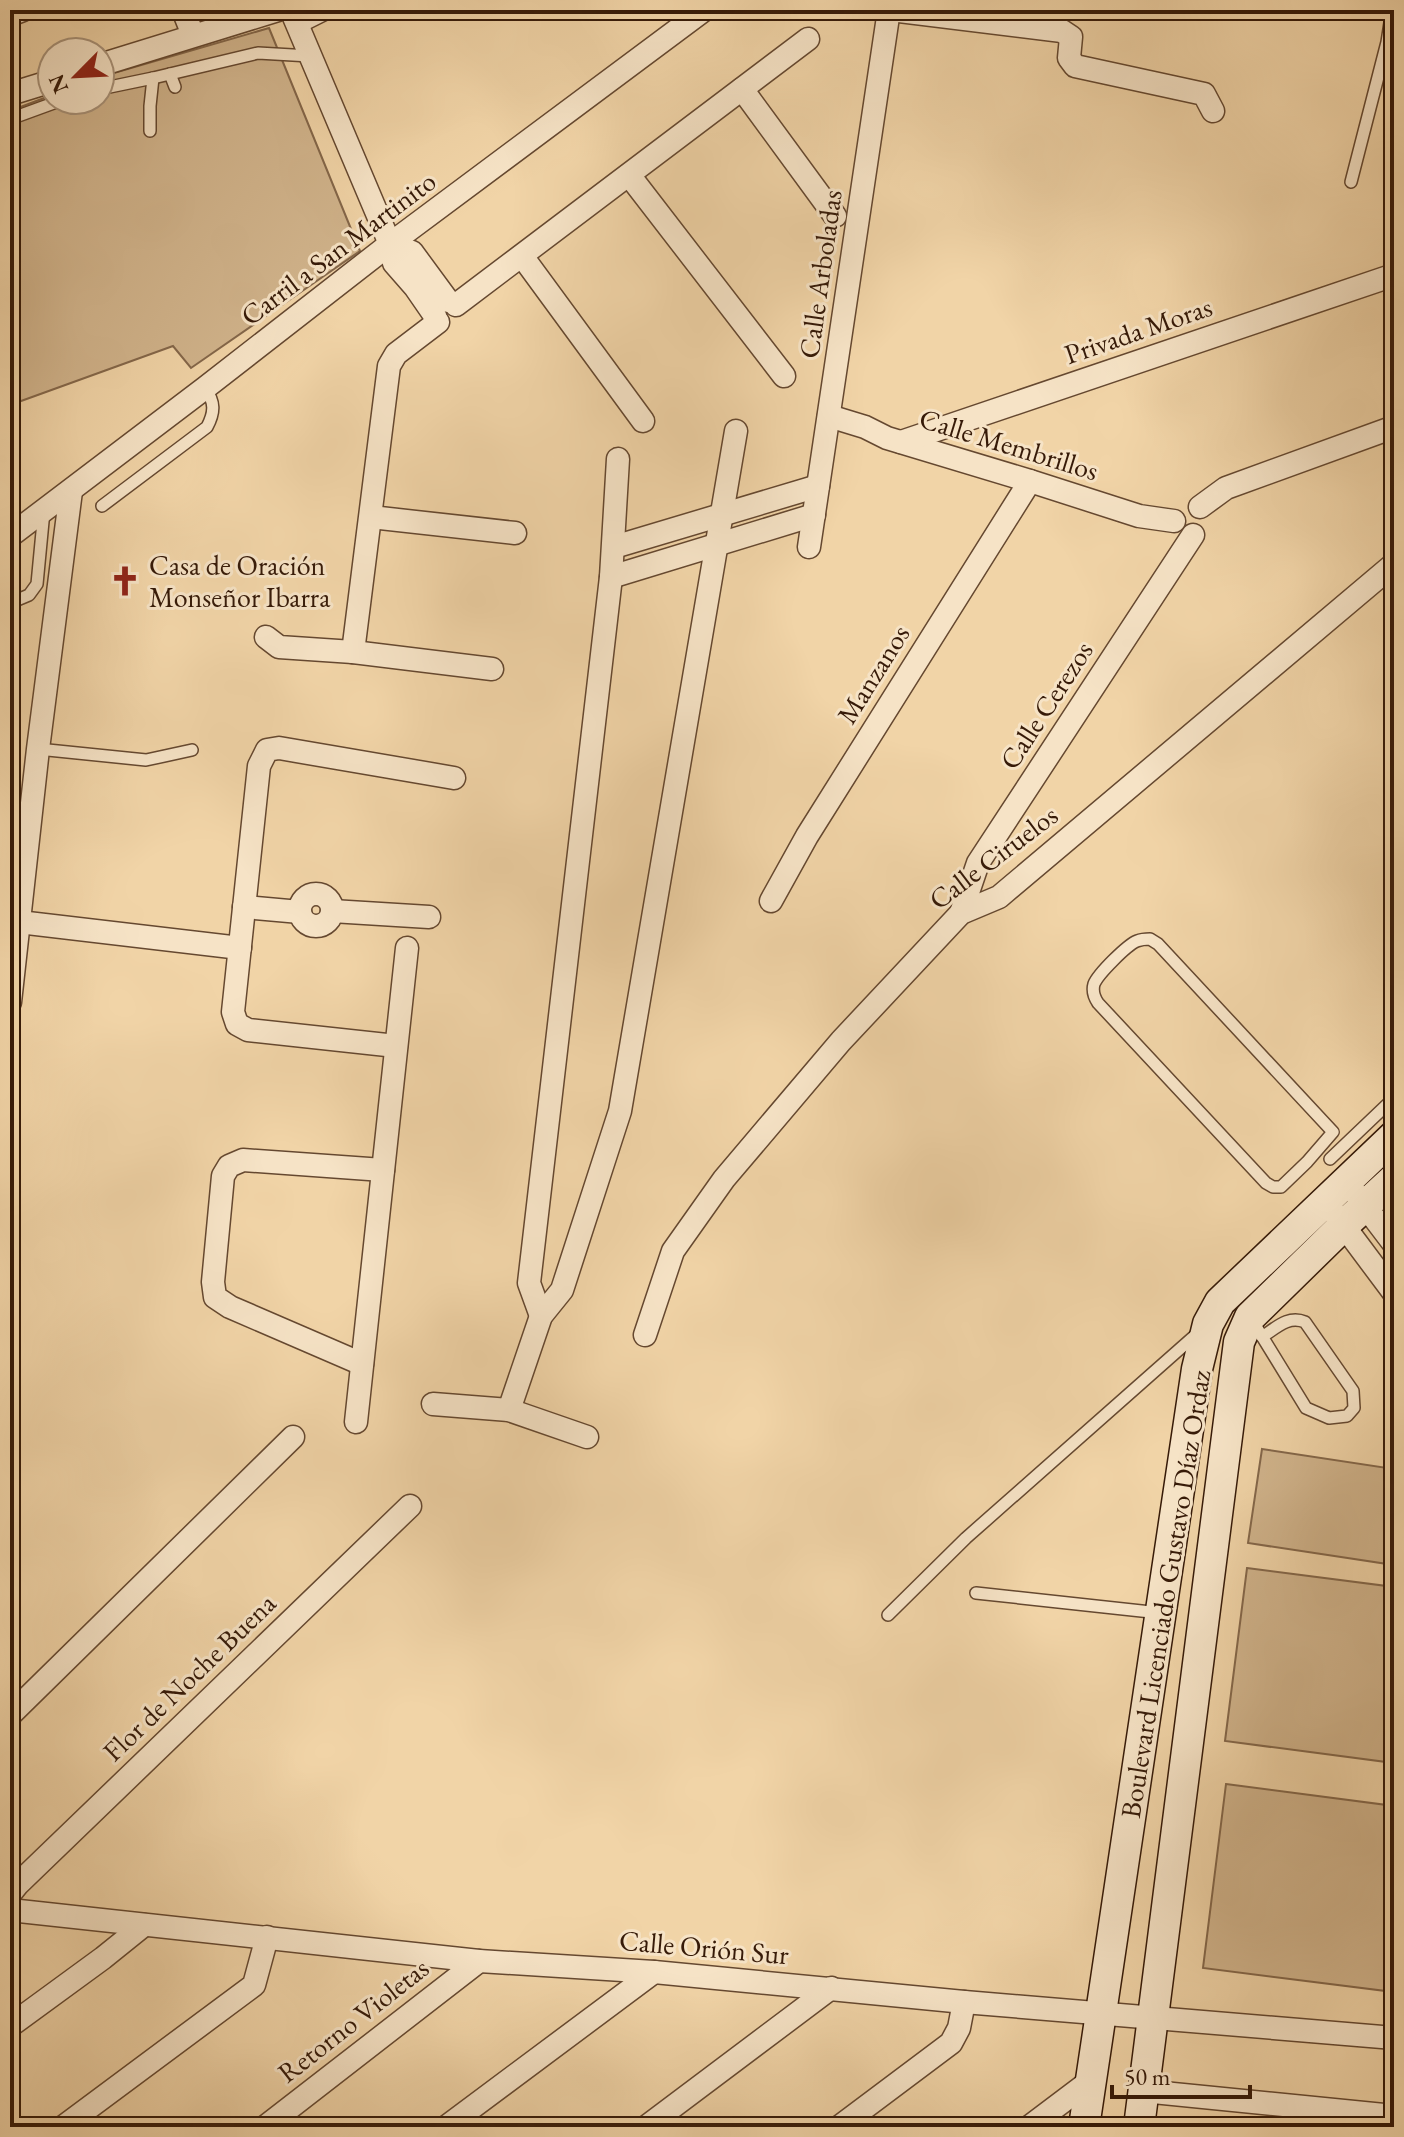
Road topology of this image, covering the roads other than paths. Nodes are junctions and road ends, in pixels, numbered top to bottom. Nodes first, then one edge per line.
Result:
1 (23, 10) edge
2 (183, 10) edge
3 (278, 10) edge
4 (334, 10) edge
5 (704, 10) edge
6 (890, 10) edge
7 (1392, 10) edge
8 (10, 15) edge
9 (295, 19) edge
10 (193, 35) junction
11 (808, 39) dead end
12 (310, 56) junction
13 (116, 60) edge
14 (170, 74) junction
15 (153, 78) junction
16 (36, 86) edge
17 (116, 86) edge
18 (175, 87) dead end
19 (742, 89) junction
20 (10, 94) edge
21 (36, 110) edge
22 (1213, 111) dead end
23 (10, 119) edge
24 (150, 131) dead end
25 (629, 175) junction
26 (1351, 182) dead end
27 (835, 216) dead end
28 (390, 244) junction
29 (522, 256) junction
30 (1394, 275) edge
31 (444, 311) junction
32 (784, 376) dead end
33 (205, 388) junction
34 (643, 421) dead end
35 (828, 423) junction
36 (1394, 427) edge
37 (736, 431) dead end
38 (894, 440) junction
39 (618, 459) dead end
40 (1030, 481) junction
41 (818, 486) junction
42 (71, 491) junction
43 (102, 506) dead end
44 (1200, 507) junction
45 (44, 511) junction
46 (722, 513) junction
47 (814, 515) junction
48 (371, 517) junction
49 (1174, 521) junction
50 (515, 533) dead end
51 (1193, 535) junction
52 (10, 536) edge
53 (717, 544) junction
54 (614, 547) junction
55 (809, 547) dead end
56 (1394, 564) edge
57 (611, 577) junction
58 (12, 599) edge
59 (266, 637) dead end
60 (353, 652) junction
61 (492, 669) dead end
62 (38, 749) junction
63 (192, 750) dead end
64 (454, 778) dead end
65 (771, 901) dead end
66 (244, 907) junction
67 (961, 913) junction
68 (429, 917) dead end
69 (19, 922) junction
70 (240, 948) junction
71 (407, 948) dead end
72 (10, 1002) edge
73 (396, 1046) junction
74 (1394, 1098) edge
75 (1394, 1136) edge
76 (1321, 1148) junction
77 (383, 1170) junction
78 (1394, 1179) edge
79 (1334, 1180) junction
80 (1355, 1216) junction
81 (1394, 1244) edge
82 (1393, 1291) edge
83 (541, 1316) junction
84 (1208, 1324) junction
85 (1256, 1327) junction
86 (645, 1335) dead end
87 (362, 1364) junction
88 (433, 1404) dead end
89 (509, 1410) junction
90 (356, 1422) dead end
91 (293, 1437) dead end
92 (587, 1437) dead end
93 (410, 1506) dead end
94 (976, 1593) dead end
95 (1161, 1613) junction
96 (888, 1615) dead end
97 (1156, 1645) junction
98 (1199, 1650) junction
99 (10, 1715) edge
100 (10, 1894) edge
101 (10, 1910) edge
102 (144, 1925) junction
103 (267, 1937) junction
104 (479, 1961) junction
105 (654, 1972) junction
106 (831, 1988) junction
107 (964, 2002) junction
108 (1102, 2014) junction
109 (1152, 2018) junction
110 (10, 2026) edge
111 (1394, 2038) edge
112 (1090, 2081) junction
113 (1143, 2091) junction
114 (1394, 2116) edge
115 (63, 2127) edge
116 (265, 2127) edge
117 (446, 2127) edge
118 (646, 2127) edge
119 (839, 2127) edge
120 (1029, 2127) edge
121 (1084, 2127) edge
122 (1139, 2127) edge

1 - 8 street
2 - 10 street
3 - 10 street
4 - 9 lane
5 - 28 street, Carril a San Martinito
6 - 22 street
6 - 35 street, Calle Arboladas
7 - 26 lane
9 - 12 street
10 - 13 street
11 - 19 street
12 - 14 lane
12 - 28 street
14 - 15 lane
14 - 18 lane
15 - 17 lane
15 - 24 lane
16 - 20 street
19 - 25 street
19 - 27 street
21 - 23 lane
25 - 29 street
25 - 32 street
28 - 31 street
28 - 33 street, Carril a San Martinito
29 - 31 street
29 - 34 street
30 - 38 street, Privada Moras
31 - 48 street
33 - 42 street, Carril a San Martinito
33 - 43 lane
35 - 38 street, Calle Membrillos
35 - 41 street, Calle Arboladas
36 - 44 street
37 - 46 street
38 - 40 street, Calle Membrillos
39 - 54 street
40 - 49 street, Calle Membrillos
40 - 65 street, Manzanos
41 - 46 street
41 - 47 street, Calle Arboladas
42 - 45 street, Carril a San Martinito
42 - 62 street
44 - 49 street
44 - 51 street
45 - 52 street, Carril a San Martinito
45 - 58 lane
46 - 53 street
46 - 54 street
47 - 53 street
47 - 55 street, Calle Arboladas
48 - 50 street
48 - 60 street
49 - 51 street
51 - 67 street, Calle Cerezos
53 - 57 street
53 - 83 street
54 - 57 street
56 - 67 street, Calle Ciruelos
57 - 83 street
59 - 60 street
60 - 61 street
62 - 63 lane
62 - 69 street
64 - 66 street
66 - 68 street
66 - 70 street
67 - 86 street, Calle Ciruelos
69 - 70 street
69 - 72 street
70 - 73 street
71 - 73 street
73 - 77 street
74 - 79 lane
75 - 79 street, Boulevard Licenciado Gustavo Díaz Ordaz
76 - 76 lane
76 - 79 lane
77 - 87 street
77 - 87 street
78 - 80 street, Boulevard Licenciado Gustavo Díaz Ordaz
79 - 80 street
79 - 84 street, Boulevard Licenciado Gustavo Díaz Ordaz
80 - 81 street
80 - 82 street
80 - 85 street, Boulevard Licenciado Gustavo Díaz Ordaz
83 - 89 street
84 - 95 street, Boulevard Licenciado Gustavo Díaz Ordaz
84 - 96 lane
85 - 85 lane
85 - 98 street, Boulevard Licenciado Gustavo Díaz Ordaz
87 - 90 street
88 - 89 street
89 - 92 street
91 - 99 street
93 - 100 street, Flor de Noche Buena
94 - 95 lane
95 - 97 street, Boulevard Licenciado Gustavo Díaz Ordaz
97 - 98 street
97 - 108 street, Boulevard Licenciado Gustavo Díaz Ordaz
98 - 109 street, Boulevard Licenciado Gustavo Díaz Ordaz
101 - 102 street, Calle Orión Sur
102 - 103 street, Calle Orión Sur
102 - 110 street
103 - 104 street, Calle Orión Sur
103 - 115 street
104 - 105 street, Calle Orión Sur
104 - 116 street, Retorno Violetas
105 - 106 street, Calle Orión Sur
105 - 117 street
106 - 107 street, Calle Orión Sur
106 - 118 street
107 - 108 street, Calle Orión Sur
107 - 119 street
108 - 109 street, Calle Orión Sur
108 - 112 street, Boulevard Licenciado Gustavo Díaz Ordaz
109 - 111 street, Calle Orión Sur
109 - 113 street, Boulevard Licenciado Gustavo Díaz Ordaz
112 - 120 street
112 - 121 street, Boulevard Licenciado Gustavo Díaz Ordaz
113 - 114 street
113 - 122 street, Boulevard Licenciado Gustavo Díaz Ordaz

